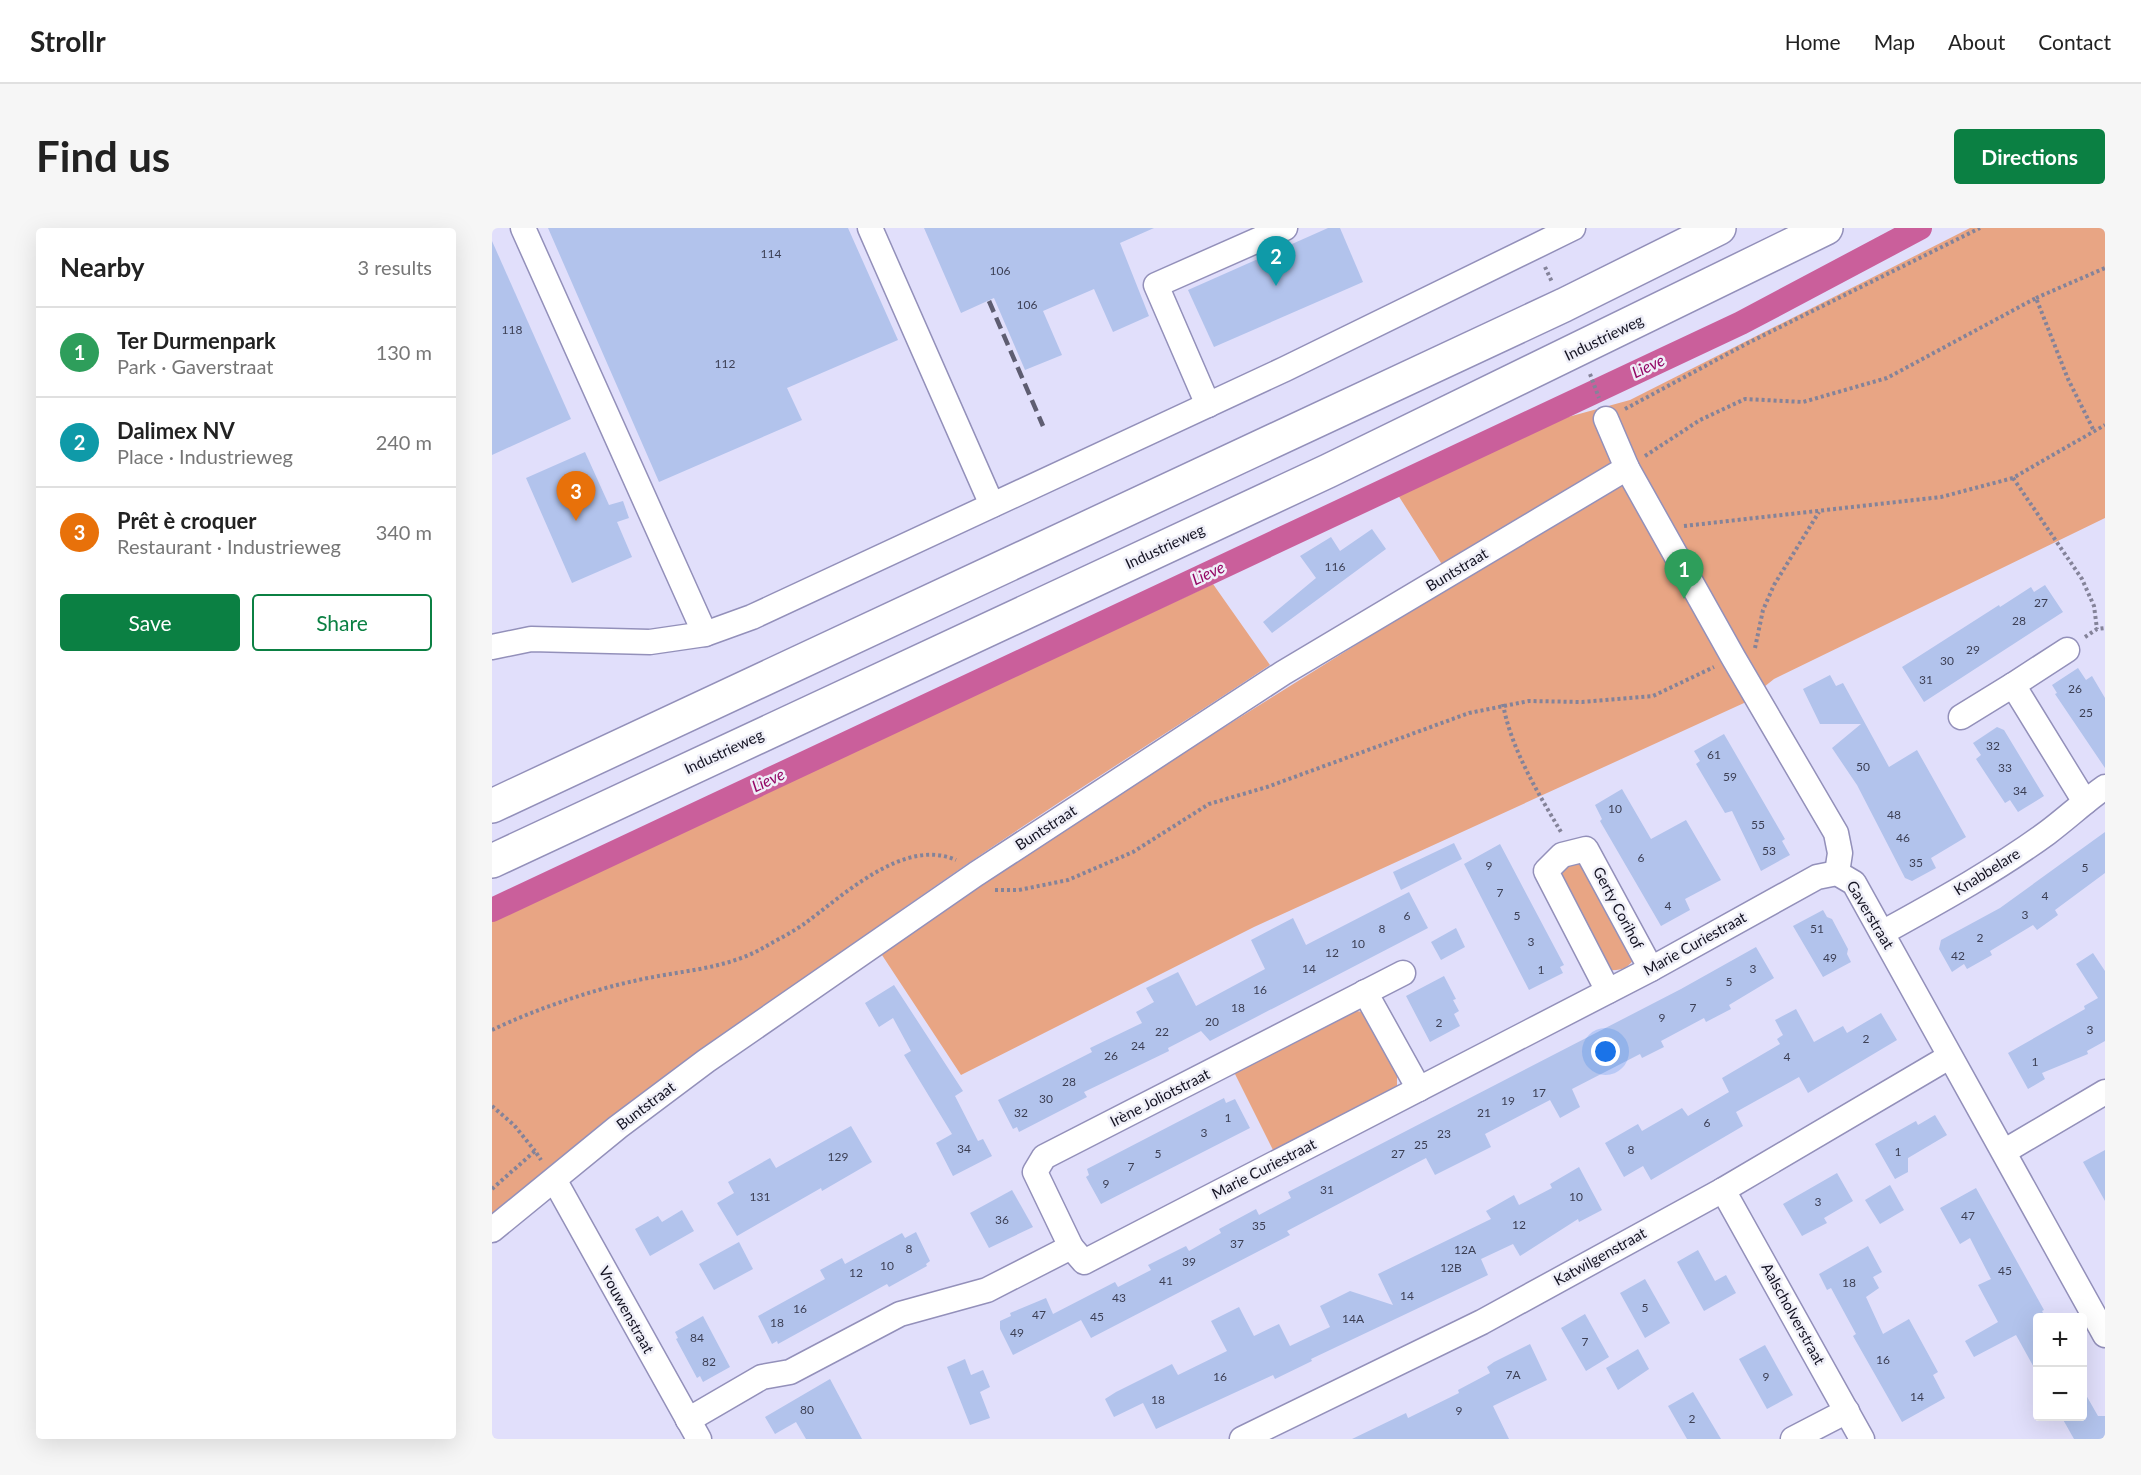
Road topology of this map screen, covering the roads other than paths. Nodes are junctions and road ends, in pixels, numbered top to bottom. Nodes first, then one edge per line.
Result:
1 (523, 228) edge
2 (870, 228) edge
3 (1285, 228) edge
4 (1573, 228) edge
5 (1719, 228) edge
6 (1826, 228) edge
7 (1208, 405) junction
8 (1606, 419) road end
9 (1627, 468) junction
10 (992, 505) junction
11 (705, 634) junction
12 (492, 647) edge
13 (2067, 650) dead end
14 (2013, 685) junction
15 (1961, 717) dead end
16 (2105, 787) edge
17 (2085, 802) junction
18 (492, 806) edge
19 (494, 853) edge
20 (1837, 873) junction
21 (1882, 933) junction
22 (1651, 969) junction
23 (1403, 973) dead end
24 (1608, 991) junction
25 (1365, 992) junction
26 (1949, 1057) junction
27 (1419, 1089) junction
28 (2105, 1092) edge
29 (2004, 1151) junction
30 (555, 1181) junction
31 (1723, 1190) junction
32 (492, 1230) edge
33 (1071, 1247) junction
34 (2105, 1335) edge
35 (1847, 1411) junction
36 (693, 1430) edge
37 (1242, 1439) edge
38 (1793, 1439) edge
39 (1862, 1439) edge

1 - 11 street
2 - 10 street
3 - 7 street
4 - 7 street
5 - 18 highway
6 - 19 highway, Industrieweg
7 - 10 street
8 - 9 street, Gaverstraat
9 - 20 street, Gaverstraat
9 - 30 street, Buntstraat
10 - 11 street
11 - 12 street
13 - 14 street
14 - 15 street
14 - 17 street
16 - 17 street, Knabbelare
17 - 21 street, Knabbelare
20 - 21 street, Gaverstraat
20 - 22 street, Marie Curiestraat
21 - 26 street, Gaverstraat
22 - 24 street, Marie Curiestraat
22 - 24 street, Gerty Corihof
23 - 25 street, Irène Joliotstraat
24 - 27 street, Marie Curiestraat
25 - 27 street
25 - 33 street, Irène Joliotstraat
26 - 29 street, Gaverstraat
26 - 31 street, Katwilgenstraat
27 - 33 street, Marie Curiestraat
28 - 29 street
29 - 34 street, Gaverstraat
30 - 32 street, Buntstraat
30 - 36 street, Vrouwenstraat
31 - 35 street, Aalscholverstraat
31 - 37 street, Katwilgenstraat
33 - 36 street
35 - 38 street
35 - 39 street, Aalscholverstraat

